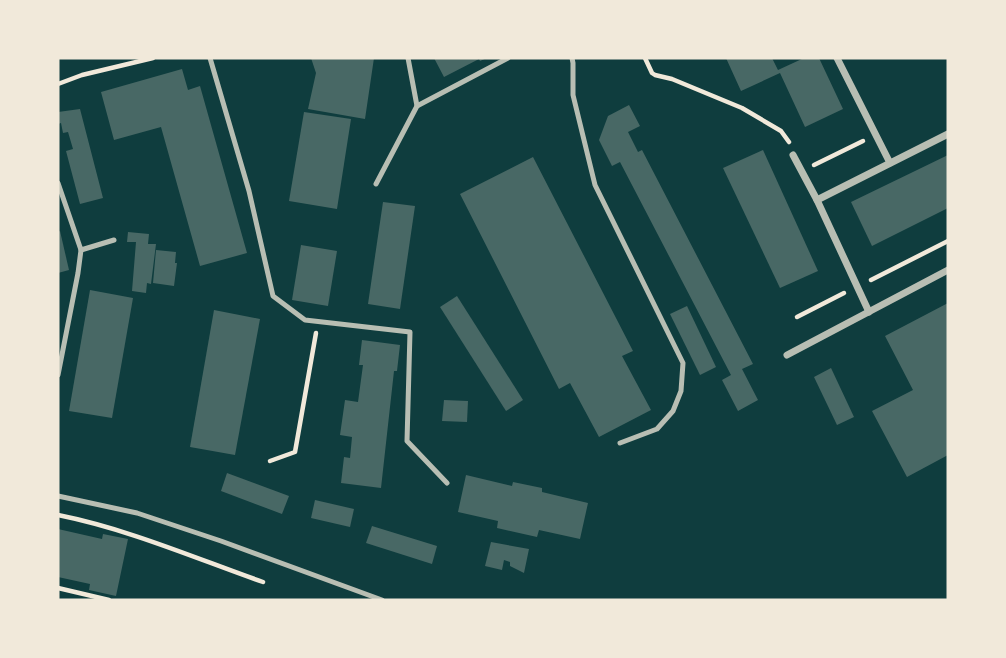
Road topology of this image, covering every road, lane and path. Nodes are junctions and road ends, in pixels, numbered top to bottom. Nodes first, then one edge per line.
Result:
1 (153, 58) edge
2 (210, 58) edge
3 (408, 58) edge
4 (508, 58) edge
5 (572, 58) edge
6 (645, 58) edge
7 (837, 58) edge
8 (58, 84) edge
9 (417, 106) junction
10 (948, 134) edge
11 (872, 137) dead end
12 (793, 155) joint
13 (890, 163) junction
14 (807, 168) dead end
15 (58, 183) edge
16 (376, 184) dead end
17 (817, 200) junction
18 (114, 240) dead end
19 (81, 250) junction
20 (948, 270) edge
21 (869, 312) junction
22 (318, 321) junction
23 (786, 355) dead end
24 (58, 375) edge
25 (620, 443) dead end
26 (270, 461) dead end
27 (447, 483) dead end
28 (58, 496) edge
29 (58, 514) edge
30 (263, 582) dead end
31 (58, 587) edge
32 (109, 600) edge
33 (382, 600) edge

1 - 8 path
2 - 22 lane
3 - 9 lane
4 - 9 lane
5 - 25 lane
6 - 12 path
7 - 13 street
9 - 16 lane
10 - 13 street
11 - 14 path
12 - 17 street
13 - 17 street
15 - 19 lane
17 - 21 street
18 - 19 lane
19 - 24 lane
20 - 21 street
21 - 23 street
22 - 26 path
22 - 27 lane
28 - 33 lane
29 - 30 path
31 - 32 path

